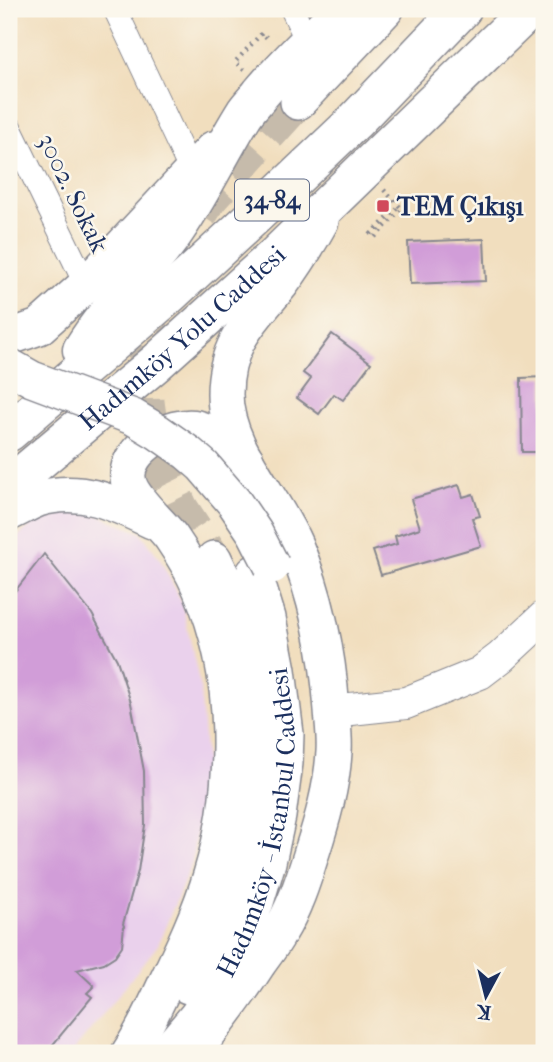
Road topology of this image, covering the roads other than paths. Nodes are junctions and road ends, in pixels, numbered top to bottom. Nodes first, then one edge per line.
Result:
1 (115, 9) edge
2 (292, 9) edge
3 (343, 9) edge
4 (386, 9) edge
5 (462, 9) edge
6 (530, 9) edge
7 (544, 23) edge
8 (308, 43) junction
9 (448, 87) junction
10 (298, 102) tunnel mouth
11 (246, 112) junction
12 (9, 126) edge
13 (192, 173) junction
14 (330, 203) junction
15 (86, 285) junction
16 (9, 335) edge
17 (9, 366) edge
18 (71, 379) junction
19 (9, 388) edge
20 (9, 432) edge
21 (246, 460) junction
22 (9, 486) edge
23 (9, 513) edge
24 (162, 526) junction
25 (214, 559) tunnel mouth
26 (263, 570) junction
27 (544, 617) edge
28 (332, 711) junction
29 (258, 965) junction
30 (129, 1053) edge
31 (148, 1053) edge
32 (166, 1053) edge
33 (193, 1053) edge

1 - 13 street
2 - 8 street
3 - 8 highway
4 - 10 main road
5 - 18 highway, Hadımköy Yolu Caddesi / 34-84
6 - 9 highway, Hadımköy Yolu Caddesi / 34-84
7 - 9 highway
8 - 11 highway
9 - 14 highway, Hadımköy Yolu Caddesi / 34-84
11 - 13 main road
11 - 18 highway
12 - 15 street, 3002. Sokak
13 - 15 main road
14 - 21 main road
14 - 22 highway, Hadımköy Yolu Caddesi / 34-84
15 - 16 main road
17 - 26 main road, bridge
18 - 20 highway, Hadımköy Yolu Caddesi / 34-84
19 - 26 main road
21 - 24 main road
21 - 28 main road
23 - 24 main road
24 - 30 main road
25 - 31 main road
26 - 29 main road, Hadımköy - İstanbul Caddesi
26 - 32 main road, Hadımköy - İstanbul Caddesi
27 - 28 street
28 - 29 main road
29 - 33 main road, Hadımköy - İstanbul Caddesi

